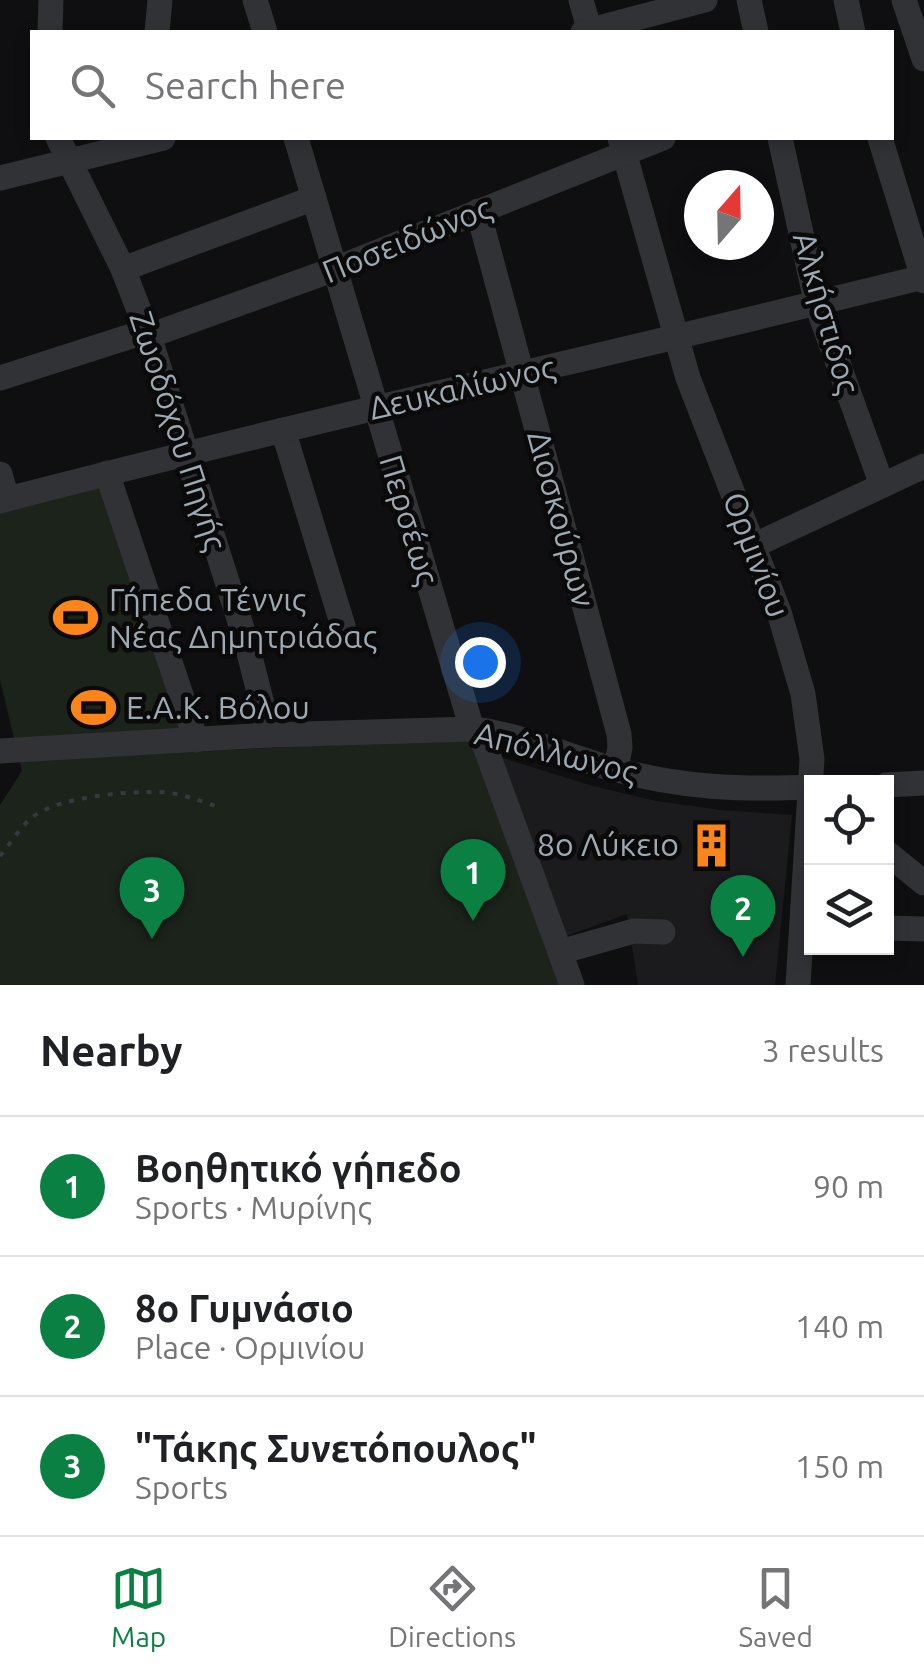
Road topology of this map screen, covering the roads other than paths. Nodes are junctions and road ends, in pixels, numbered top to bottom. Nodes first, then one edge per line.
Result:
1 (52, 0) edge
2 (160, 0) edge
3 (255, 0) edge
4 (581, 0) edge
5 (704, 0) edge
6 (749, 0) edge
7 (846, 0) edge
8 (904, 0) edge
9 (50, 30) edge
10 (157, 30) edge
11 (264, 30) edge
12 (588, 30) edge
13 (595, 30) edge
14 (756, 30) edge
15 (853, 30) edge
16 (924, 59) edge
17 (142, 140) edge
18 (297, 140) edge
19 (651, 140) edge
20 (780, 140) edge
21 (881, 140) edge
22 (622, 145) edge
23 (63, 148) edge
24 (0, 178) edge
25 (314, 198) junction
26 (478, 212) junction
27 (123, 269) junction
28 (335, 269) junction
29 (924, 279) edge
30 (817, 305) junction
31 (148, 334) junction
32 (676, 338) junction
33 (521, 373) junction
34 (0, 378) edge
35 (376, 408) junction
36 (283, 430) junction
37 (186, 452) junction
38 (924, 466) edge
39 (106, 473) junction
40 (882, 485) junction
41 (2, 491) edge
42 (753, 546) junction
43 (343, 626) dead end
44 (475, 729) junction
45 (270, 735) junction
46 (196, 740) junction
47 (0, 751) edge
48 (616, 770) junction
49 (811, 775) edge
50 (924, 783) edge
51 (894, 785) edge
52 (804, 787) edge
53 (894, 859) edge
54 (924, 883) edge
55 (894, 928) edge
56 (924, 929) edge
57 (664, 932) dead end
58 (804, 942) edge
59 (560, 952) junction
60 (572, 985) edge
61 (798, 985) edge

1 - 9 street
2 - 10 street
3 - 11 street
4 - 12 street
5 - 13 street
6 - 14 street
7 - 15 street
8 - 16 street
17 - 23 street
18 - 25 street, Περσέως
19 - 22 street, Ποσειδώνος
20 - 30 street, Αλκήστιδος
21 - 29 street
22 - 26 street, Ποσειδώνος
22 - 32 street, Ορμινίου
23 - 24 street
23 - 27 street, Ζωοδόχου Πηγής
25 - 27 street
25 - 28 street, Περσέως
26 - 28 street, Ποσειδώνος
26 - 33 street, Διοσκούρων
27 - 31 street, Ζωοδόχου Πηγής
28 - 31 street, Ποσειδώνος
28 - 35 street, Περσέως
29 - 30 street, Δευκαλίωνος
30 - 32 street, Δευκαλίωνος
30 - 40 street, Αλκήστιδος
31 - 34 street, Ποσειδώνος
31 - 37 street, Ζωοδόχου Πηγής
32 - 33 street, Δευκαλίωνος
32 - 42 street, Ορμινίου
33 - 35 street, Δευκαλίωνος
33 - 48 street, Διοσκούρων
35 - 36 street, Δευκαλίωνος
35 - 44 street, Περσέως
36 - 37 street, Δευκαλίωνος
36 - 43 street
37 - 39 street, Δευκαλίωνος
37 - 45 street, Ζωοδόχου Πηγής
38 - 40 street
39 - 41 street, Δευκαλίωνος
39 - 46 street
40 - 42 street
42 - 49 street, Ορμινίου
44 - 45 street, Απόλλωνος
44 - 48 street, Απόλλωνος
44 - 59 street, Περσέως
45 - 46 street, Απόλλωνος
46 - 47 street, Απόλλωνος
48 - 52 street, Απόλλωνος
50 - 51 street
53 - 54 street
55 - 56 street
57 - 59 street
58 - 61 street, Ορμινίου
59 - 60 street, Περσέως

